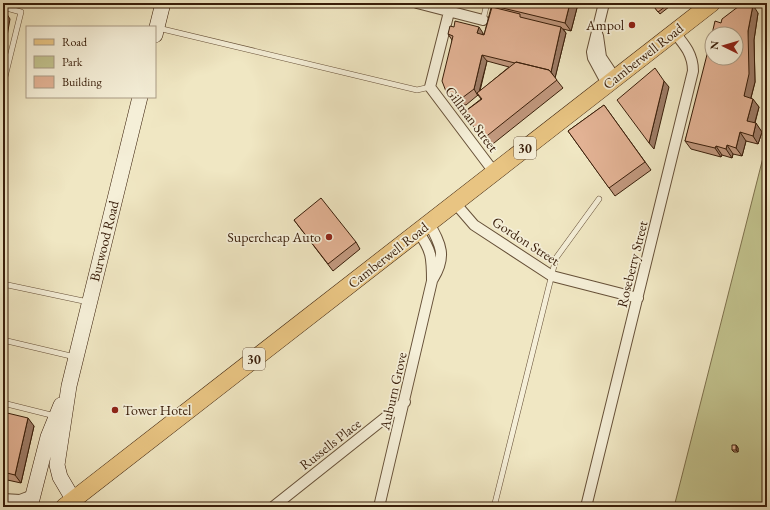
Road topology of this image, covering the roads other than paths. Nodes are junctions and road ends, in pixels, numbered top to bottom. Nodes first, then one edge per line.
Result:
1 (163, 3) edge
2 (417, 3) edge
3 (487, 3) edge
4 (604, 3) edge
5 (712, 3) edge
6 (3, 7) edge
7 (449, 12) junction
8 (483, 20) joint
9 (156, 31) edge
10 (674, 32) junction
11 (611, 81) junction
12 (3, 85) edge
13 (430, 87) junction
14 (140, 98) edge
15 (494, 172) junction
16 (599, 199) dead end
17 (455, 203) junction
18 (423, 227) junction
19 (552, 276) junction
20 (432, 281) junction
21 (3, 284) edge
22 (638, 298) junction
23 (89, 303) junction
24 (3, 340) edge
25 (76, 357) junction
26 (69, 386) junction
27 (405, 402) junction
28 (3, 403) edge
29 (56, 416) junction
30 (3, 499) edge
31 (31, 501) edge
32 (68, 503) edge
33 (273, 507) edge
34 (379, 507) edge
35 (494, 507) edge
36 (586, 507) edge

1 - 9 street
2 - 7 street
3 - 8 lane
4 - 11 street
5 - 10 main road, Camberwell Road / 30
6 - 12 lane
7 - 8 street
7 - 13 street, Gillman Street
9 - 13 lane
10 - 11 main road, Camberwell Road / 30
10 - 22 street, Roseberry Street
11 - 15 main road, Camberwell Road / 30
13 - 15 street, Gillman Street
14 - 23 street, Burwood Road
15 - 17 main road, Camberwell Road / 30
16 - 19 lane
17 - 18 main road, Camberwell Road / 30
17 - 19 street, Gordon Street
18 - 20 street, Auburn Grove
18 - 20 street, Auburn Grove
18 - 32 main road, Camberwell Road / 30
19 - 22 street, Gordon Street
19 - 35 lane
20 - 27 street, Auburn Grove
21 - 23 lane
22 - 36 street, Roseberry Street
23 - 25 street, Burwood Road
24 - 25 lane
25 - 26 street, Burwood Road
26 - 29 street, Burwood Road
26 - 32 street, Burwood Road
27 - 33 street, Russells Place
27 - 34 street, Auburn Grove
28 - 29 lane
29 - 31 street, Burwood Road
30 - 31 street

